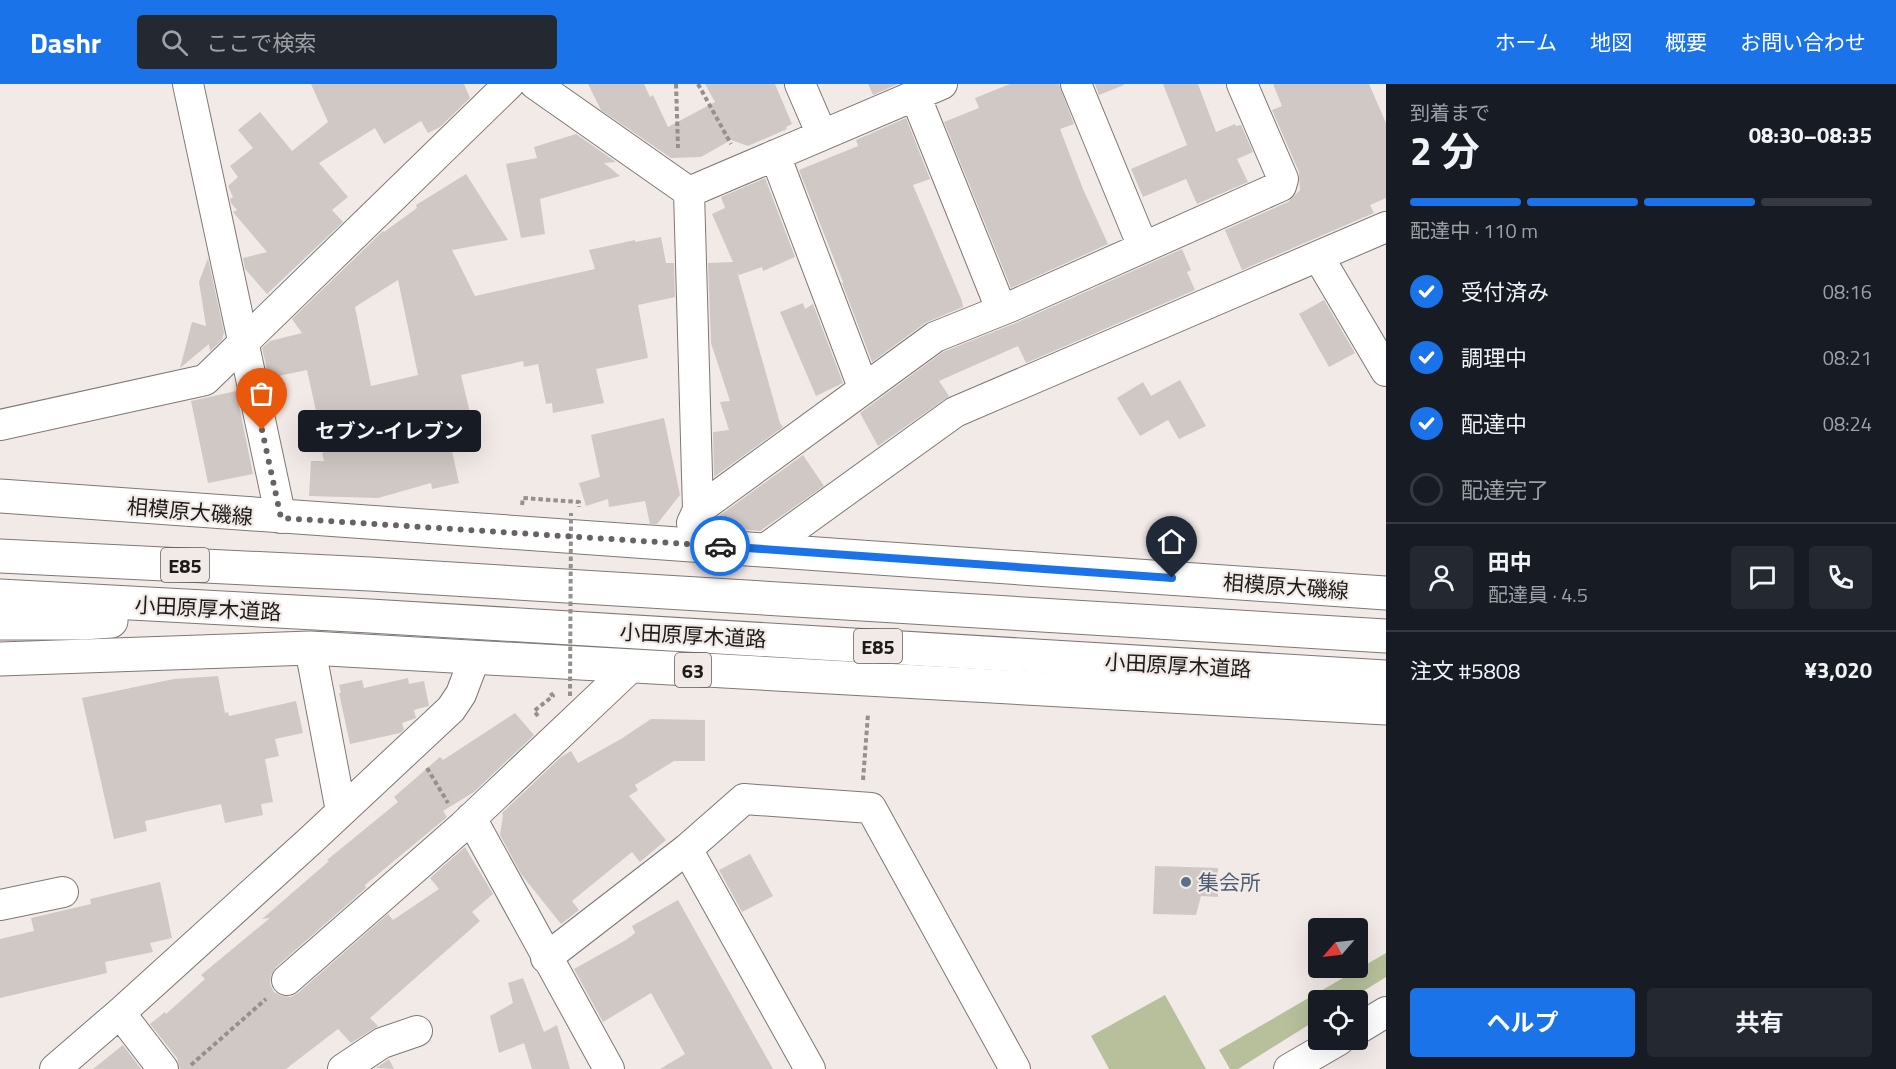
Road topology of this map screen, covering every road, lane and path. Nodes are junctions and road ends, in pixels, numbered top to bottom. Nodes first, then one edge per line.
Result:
1 (188, 84) edge
2 (509, 84) edge
3 (535, 84) edge
4 (676, 84) edge
5 (698, 84) edge
6 (800, 84) edge
7 (1076, 84) edge
8 (1242, 84) edge
9 (930, 88) edge
10 (822, 135) junction
11 (775, 155) junction
12 (744, 168) junction
13 (684, 188) junction
14 (1386, 227) edge
15 (1143, 247) junction
16 (1318, 256) junction
17 (1001, 309) junction
18 (242, 342) junction
19 (1386, 370) edge
20 (864, 387) junction
21 (0, 425) edge
22 (0, 496) edge
23 (698, 510) junction
24 (571, 513) dead end
25 (281, 518) junction
26 (682, 544) junction
27 (0, 548) edge
28 (765, 549) junction
29 (0, 556) edge
30 (42, 558) junction
31 (1386, 593) edge
32 (0, 596) edge
33 (250, 611) junction
34 (0, 623) edge
35 (1386, 636) edge
36 (310, 648) junction
37 (475, 657) junction
38 (0, 658) edge
39 (632, 666) junction
40 (1386, 677) edge
41 (548, 689) dead end
42 (563, 702) dead end
43 (1386, 708) edge
44 (868, 714) dead end
45 (541, 719) dead end
46 (412, 744) junction
47 (861, 807) junction
48 (341, 811) junction
49 (467, 822) junction
50 (687, 849) junction
51 (63, 892) dead end
52 (5, 912) edge
53 (546, 958) junction
54 (287, 980) joint
55 (1386, 1012) edge
56 (120, 1013) junction
57 (1368, 1023) edge
58 (417, 1031) dead end
59 (1327, 1050) edge
60 (1307, 1065) edge
61 (55, 1069) edge
62 (163, 1069) edge
63 (187, 1069) edge
64 (343, 1069) edge
65 (609, 1069) edge
66 (810, 1069) edge
67 (1015, 1069) edge

1 - 18 street
2 - 18 street
3 - 13 street
4 - 13 path
5 - 12 path
6 - 10 street
7 - 15 street
8 - 15 street
9 - 10 street
9 - 17 street
10 - 11 street
11 - 12 street
11 - 20 street
12 - 13 street
13 - 23 street
14 - 16 street
15 - 17 street
16 - 19 street
16 - 28 street
17 - 20 street
18 - 21 street
18 - 25 street
20 - 23 street
22 - 25 main road, 相模原大磯線
23 - 26 street
24 - 42 path, bridge
25 - 26 main road, 相模原大磯線
26 - 28 main road, 相模原大磯線
27 - 30 main road
28 - 31 main road, 相模原大磯線
29 - 30 main road, 小田原厚木道路 / E85
30 - 35 main road, 小田原厚木道路 / E85
32 - 33 main road, 小田原厚木道路 / E85
33 - 34 main road
33 - 40 main road, 小田原厚木道路 / E85
36 - 37 main road, 63
36 - 38 main road, 63
36 - 48 street
37 - 39 main road, 63
37 - 46 street
39 - 43 main road, 63
39 - 49 street
41 - 45 path
44 - 47 path
46 - 48 street
46 - 49 path
47 - 50 street
47 - 67 street
48 - 56 street
49 - 53 street
49 - 54 street
50 - 53 street
50 - 66 street
51 - 52 street
53 - 65 street
54 - 63 path
55 - 57 street
56 - 61 street
56 - 62 street
58 - 64 street
59 - 60 street

